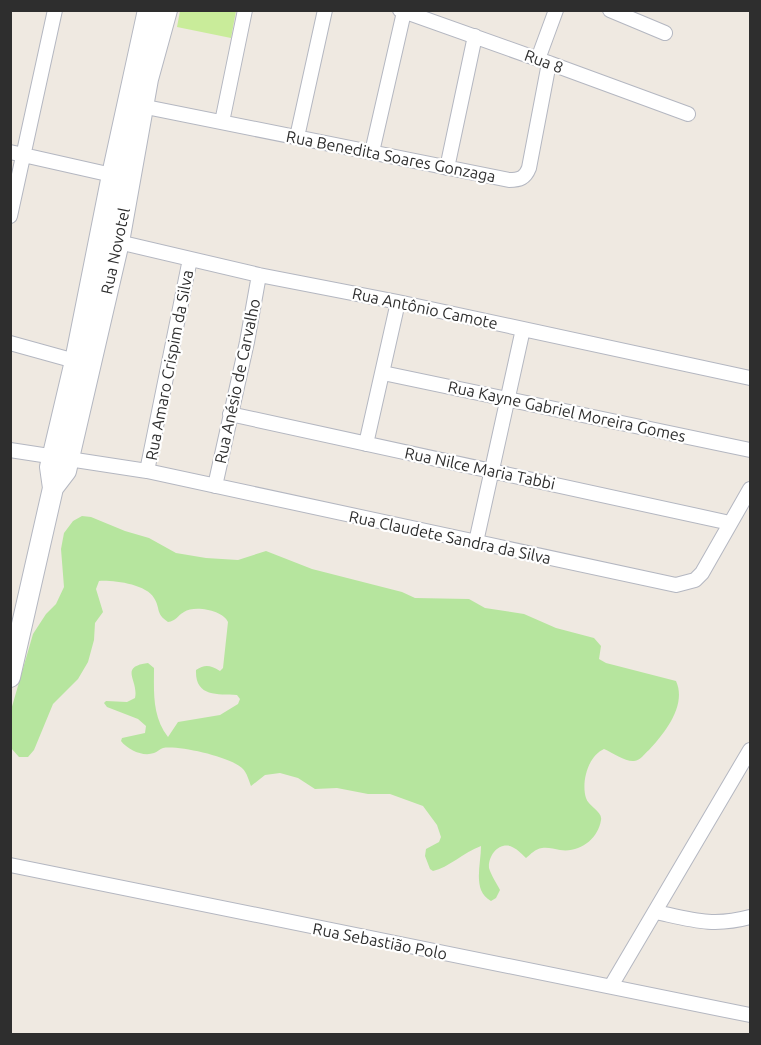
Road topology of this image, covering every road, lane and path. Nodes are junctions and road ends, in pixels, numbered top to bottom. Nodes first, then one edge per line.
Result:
1 (55, 10) edge
2 (148, 10) edge
3 (167, 10) edge
4 (245, 10) edge
5 (325, 10) edge
6 (556, 10) edge
7 (610, 10) edge
8 (402, 11) edge
9 (665, 33) dead end
10 (475, 36) junction
11 (544, 61) junction
12 (135, 105) junction
13 (688, 114) dead end
14 (222, 122) junction
15 (297, 137) junction
16 (372, 152) junction
17 (17, 153) edge
18 (447, 168) junction
19 (112, 175) junction
20 (10, 216) edge
21 (109, 240) junction
22 (190, 259) junction
23 (259, 275) junction
24 (399, 302) junction
25 (523, 329) junction
26 (10, 343) edge
27 (75, 361) junction
28 (383, 373) junction
29 (750, 378) edge
30 (508, 399) junction
31 (230, 414) junction
32 (366, 444) junction
33 (10, 450) edge
34 (750, 450) edge
35 (60, 457) junction
36 (147, 471) junction
37 (492, 471) junction
38 (215, 486) junction
39 (750, 489) edge
40 (730, 523) junction
41 (476, 542) junction
42 (10, 677) edge
43 (750, 750) edge
44 (10, 865) edge
45 (656, 912) junction
46 (750, 916) edge
47 (611, 986) junction
48 (750, 1015) edge

1 - 17 street
2 - 12 street, Rua Novotel
3 - 12 street, Rua Novotel
4 - 14 street
5 - 15 street
6 - 11 street
7 - 9 street
8 - 10 street, Rua 8
8 - 16 street
10 - 11 street, Rua 8
10 - 18 street
11 - 13 street, Rua 8
11 - 18 street, Rua Benedita Soares Gonzaga
12 - 14 street, Rua Benedita Soares Gonzaga
12 - 19 street, Rua Novotel
12 - 21 street, Rua Novotel
14 - 15 street, Rua Benedita Soares Gonzaga
15 - 16 street, Rua Benedita Soares Gonzaga
16 - 18 street, Rua Benedita Soares Gonzaga
17 - 19 street
17 - 20 street
19 - 21 street, Rua Novotel
21 - 22 street, Rua Antônio Camote
21 - 27 street, Rua Novotel
21 - 35 street, Rua Novotel
22 - 23 street, Rua Antônio Camote
22 - 36 street, Rua Amaro Crispim da Silva
23 - 24 street, Rua Antônio Camote
23 - 31 street, Rua Anésio de Carvalho
24 - 25 street, Rua Antônio Camote
24 - 28 street
25 - 29 street, Rua Antônio Camote
25 - 30 street
26 - 27 street
27 - 35 street, Rua Novotel
28 - 30 street, Rua Kayne Gabriel Moreira Gomes
28 - 32 street
30 - 34 street, Rua Kayne Gabriel Moreira Gomes
30 - 37 street
31 - 32 street, Rua Nilce Maria Tabbi
31 - 38 street, Rua Anésio de Carvalho
32 - 37 street, Rua Nilce Maria Tabbi
33 - 35 street, Rua Claudete Sandra da Silva
35 - 36 street, Rua Claudete Sandra da Silva
35 - 42 street, Rua Novotel
36 - 38 street, Rua Claudete Sandra da Silva
37 - 40 street, Rua Nilce Maria Tabbi
37 - 41 street
38 - 41 street, Rua Claudete Sandra da Silva
39 - 40 street
40 - 41 street, Rua Claudete Sandra da Silva
43 - 45 street
44 - 47 street, Rua Sebastião Polo
45 - 46 street
45 - 47 street
47 - 48 street, Rua Sebastião Polo

